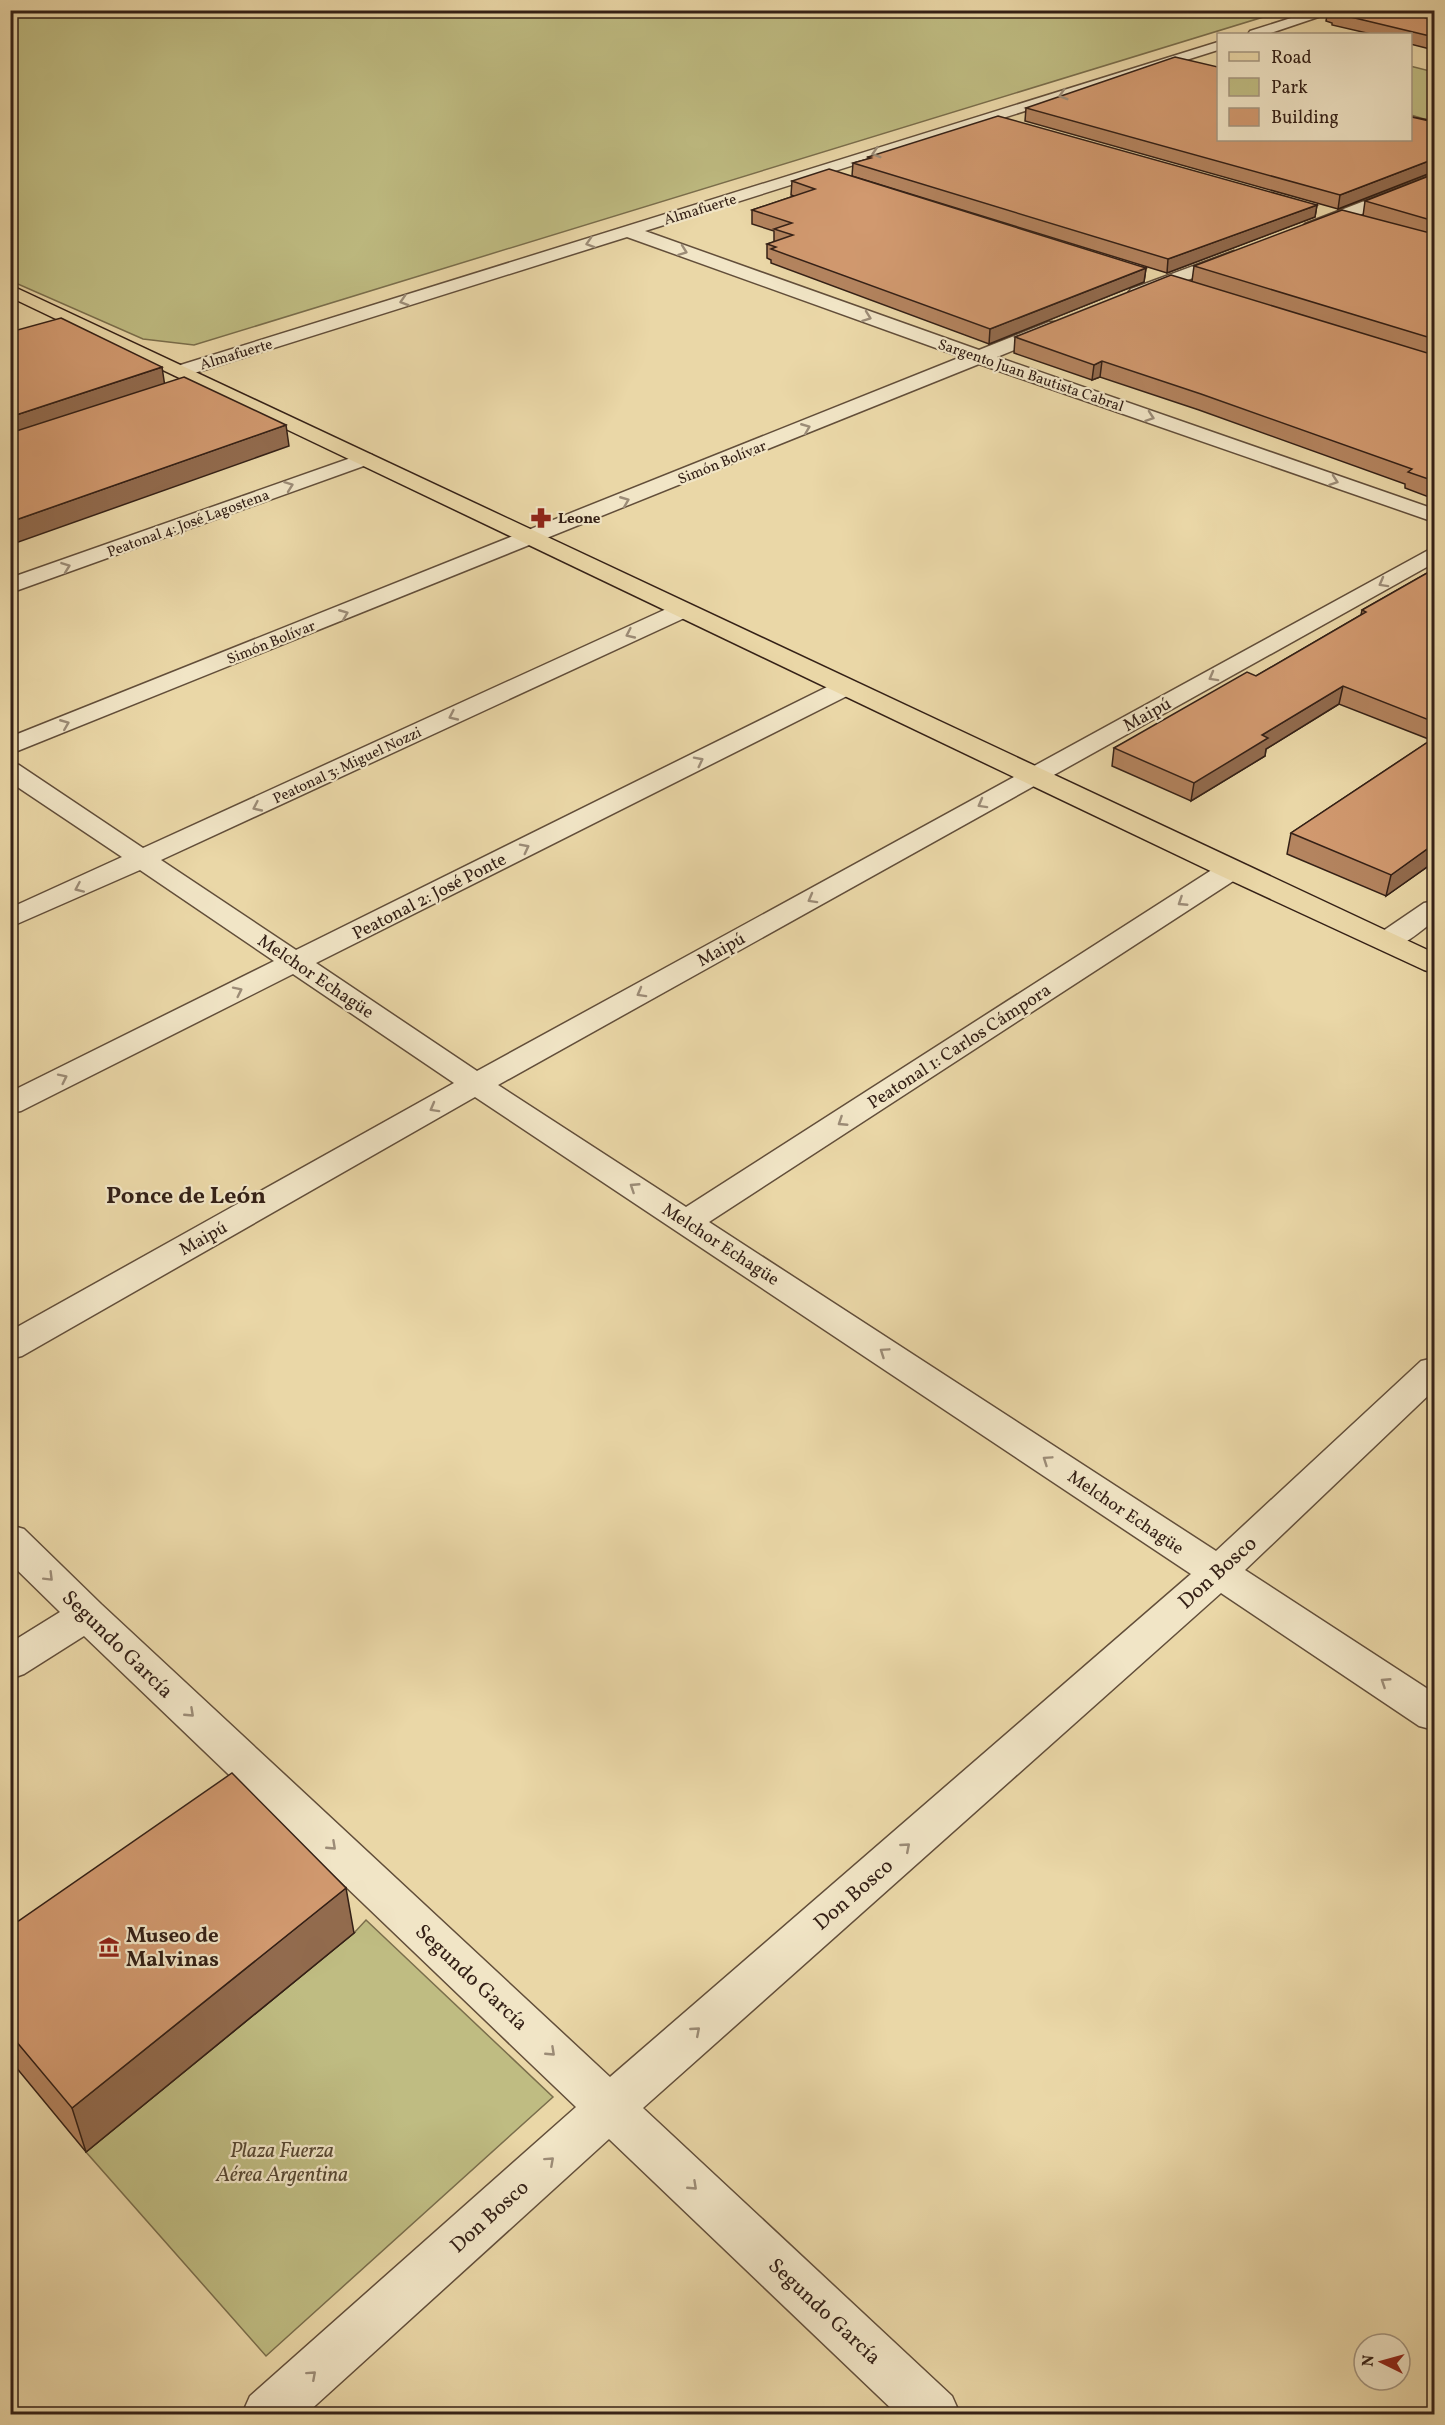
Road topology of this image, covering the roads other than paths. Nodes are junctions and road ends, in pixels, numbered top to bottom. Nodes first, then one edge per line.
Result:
1 (1332, 10) edge
2 (1258, 33) edge
3 (1217, 46) edge
4 (1170, 61) junction
5 (1199, 69) edge
6 (989, 118) junction
7 (1023, 128) edge
8 (818, 172) junction
9 (1434, 179) edge
10 (851, 182) edge
11 (1319, 210) dead end
12 (1342, 217) junction
13 (1362, 222) edge
14 (628, 231) junction
15 (1298, 233) edge
16 (1254, 249) edge
17 (1144, 274) edge
18 (1167, 281) junction
19 (10, 290) edge
20 (1200, 292) edge
21 (1123, 299) edge
22 (1079, 317) edge
23 (76, 322) junction
24 (54, 328) edge
25 (979, 357) junction
26 (181, 381) junction
27 (365, 459) junction
28 (1434, 516) edge
29 (532, 539) junction
30 (1434, 554) edge
31 (10, 586) edge
32 (683, 610) junction
33 (846, 687) junction
34 (10, 746) edge
35 (10, 770) edge
36 (1034, 776) junction
37 (143, 860) junction
38 (1231, 870) junction
39 (1434, 909) edge
40 (10, 919) edge
41 (1388, 941) junction
42 (296, 963) junction
43 (1434, 964) edge
44 (476, 1084) junction
45 (10, 1104) edge
46 (687, 1221) junction
47 (10, 1347) edge
48 (1434, 1370) edge
49 (10, 1539) edge
50 (1218, 1573) junction
51 (87, 1615) junction
52 (10, 1663) edge
53 (1434, 1714) edge
54 (610, 2107) junction
55 (268, 2415) edge
56 (934, 2415) edge

1 - 2 street
3 - 4 street, Almafuerte
4 - 5 street
4 -> 6 street, Almafuerte
6 - 7 street
6 -> 8 street, Almafuerte
8 - 10 street
8 - 14 street, Almafuerte
9 - 12 street
11 - 12 street
12 - 13 street
12 - 15 street
14 -> 25 street, Sargento Juan Bautista Cabral
14 -> 26 street, Almafuerte
16 - 18 street
17 - 18 street
18 - 20 street
18 - 21 street
19 - 23 main road
22 - 25 street, Simón Bolívar
23 - 24 street
23 - 26 main road
25 -> 28 street, Sargento Juan Bautista Cabral
29 -> 25 street, Simón Bolívar
26 - 27 main road
27 - 29 main road
31 -> 27 street, Peatonal 4: José Lagostena
29 - 32 main road
34 -> 29 street, Simón Bolívar
30 -> 36 street, Maipú
32 - 33 main road
32 -> 37 street, Peatonal 3: Miguel Nozzi
33 - 36 main road
42 -> 33 street, Peatonal 2: José Ponte
35 - 37 street, Melchor Echagüe
36 - 38 main road
36 -> 44 street, Maipú
37 -> 40 street, Peatonal 3: Miguel Nozzi
37 - 42 street, Melchor Echagüe
38 - 41 main road
38 -> 46 street, Peatonal 1: Carlos Cámpora
39 - 41 street
41 - 43 main road
42 - 44 street, Melchor Echagüe
45 -> 42 street, Peatonal 2: José Ponte
46 -> 44 street, Melchor Echagüe
44 -> 47 street, Maipú
50 -> 46 street, Melchor Echagüe
48 - 50 street, Don Bosco
49 -> 51 street, Segundo García
53 -> 50 street, Melchor Echagüe
54 -> 50 street, Don Bosco
51 - 52 street
51 -> 54 street, Segundo García
55 -> 54 street, Don Bosco
54 -> 56 street, Segundo García

